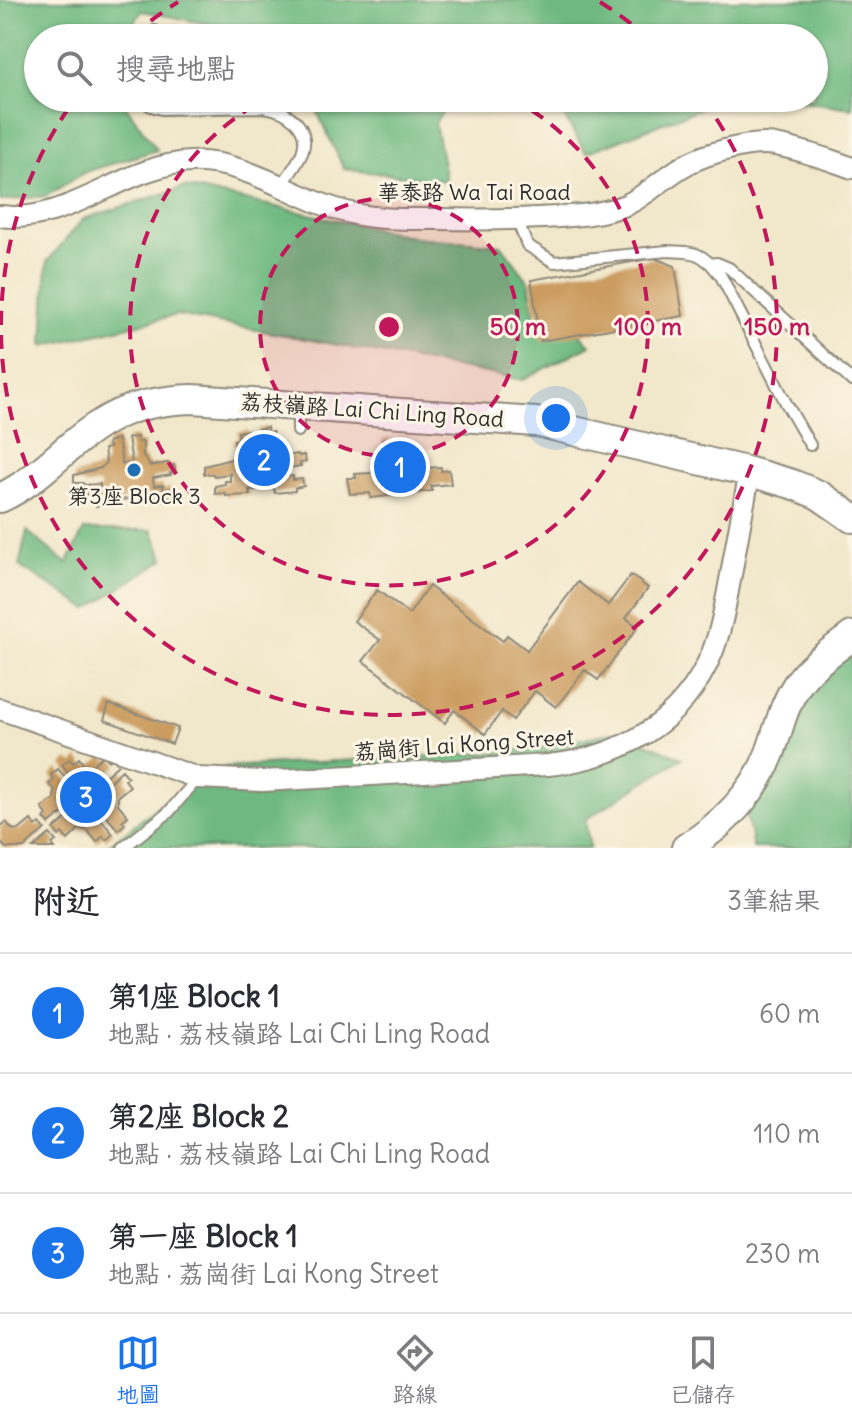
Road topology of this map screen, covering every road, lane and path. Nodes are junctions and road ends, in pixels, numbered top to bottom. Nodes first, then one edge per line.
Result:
1 (283, 112) edge
2 (852, 168) edge
3 (281, 186) junction
4 (0, 216) edge
5 (517, 220) junction
6 (711, 264) junction
7 (852, 381) edge
8 (810, 445) dead end
9 (750, 472) junction
10 (0, 498) edge
11 (852, 518) edge
12 (852, 636) edge
13 (0, 709) edge
14 (198, 778) junction
15 (123, 848) edge
16 (686, 848) edge

1 - 3 lane
2 - 5 street, 華泰路 Wa Tai Road
3 - 4 street, 華泰路 Wa Tai Road
3 - 5 street, 華泰路 Wa Tai Road
5 - 6 lane
6 - 7 lane
6 - 8 lane
9 - 10 street, 荔枝嶺路 Lai Chi Ling Road
9 - 11 street, 荔枝嶺路 Lai Chi Ling Road
9 - 14 street, 荔崗街 Lai Kong Street
12 - 16 street
13 - 14 street, 荔崗街 Lai Kong Street
14 - 15 lane

